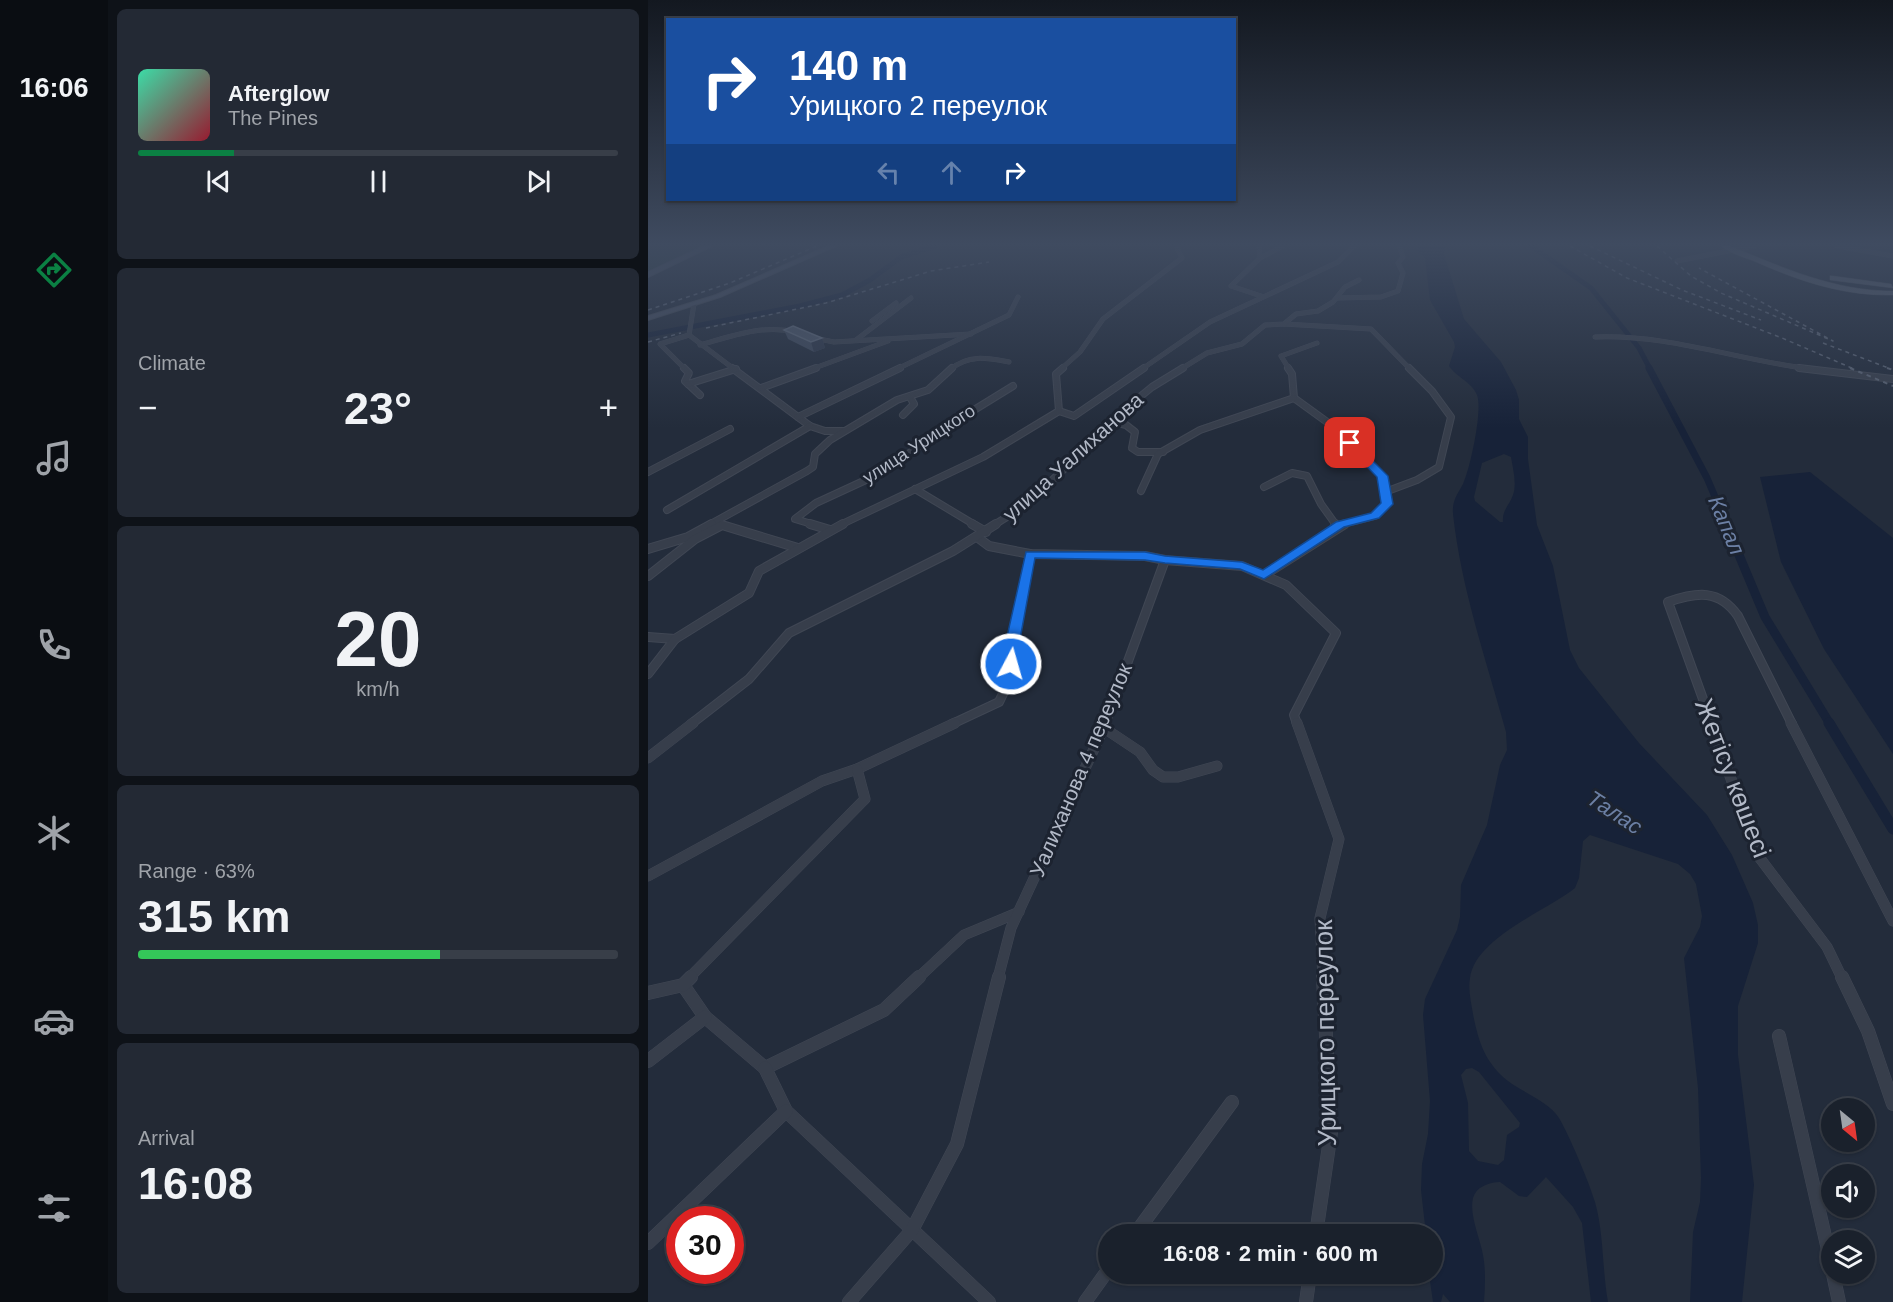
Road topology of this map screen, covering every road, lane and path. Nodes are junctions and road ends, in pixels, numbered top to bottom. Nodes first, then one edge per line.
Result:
1 (685, 307) edge
2 (694, 307) edge
3 (889, 307) edge
4 (900, 307) edge
5 (1013, 307) edge
6 (1118, 307) edge
7 (1240, 307) edge
8 (1324, 307) edge
9 (884, 310) junction
10 (893, 312) junction
11 (648, 318) edge
12 (880, 322) junction
13 (1284, 324) junction
14 (689, 332) junction
15 (971, 334) junction
16 (1595, 337) dead end
17 (897, 338) junction
18 (855, 340) junction
19 (1317, 343) dead end
20 (700, 345) junction
21 (1009, 362) dead end
22 (736, 369) junction
23 (1893, 379) edge
24 (688, 384) junction
25 (1012, 386) dead end
26 (761, 388) junction
27 (700, 395) dead end
28 (910, 397) junction
29 (1294, 398) junction
30 (1059, 411) junction
31 (903, 416) dead end
32 (798, 417) junction
33 (1110, 421) junction
34 (810, 426) junction
35 (730, 429) dead end
36 (844, 431) junction
37 (1163, 452) junction
38 (648, 471) edge
39 (1264, 487) dead end
40 (915, 489) junction
41 (1141, 491) dead end
42 (1385, 492) junction
43 (667, 510) dead end
44 (1337, 527) junction
45 (830, 530) junction
46 (986, 532) junction
47 (977, 537) junction
48 (798, 548) junction
49 (648, 549) edge
50 (1030, 554) junction
51 (1165, 560) junction
52 (1264, 575) junction
53 (648, 576) edge
54 (648, 637) edge
55 (675, 639) junction
56 (648, 674) edge
57 (1104, 728) junction
58 (648, 758) edge
59 (1217, 766) dead end
60 (857, 769) junction
61 (648, 876) edge
62 (1019, 912) junction
63 (1893, 921) edge
64 (683, 985) junction
65 (648, 993) edge
66 (705, 1017) junction
67 (1779, 1036) dead end
68 (648, 1061) edge
69 (765, 1068) junction
70 (1232, 1102) dead end
71 (1893, 1104) edge
72 (786, 1111) junction
73 (1142, 1224) edge
74 (1317, 1224) edge
75 (912, 1230) junction
76 (1824, 1230) edge
77 (648, 1243) edge
78 (1098, 1284) edge
79 (1309, 1284) edge
80 (1835, 1284) edge
81 (849, 1302) edge
82 (989, 1302) edge
83 (1085, 1302) edge
84 (1306, 1302) edge
85 (1839, 1302) edge

1 - 11 main road
2 - 14 street
3 - 9 street
4 - 10 street
5 - 15 street
6 - 30 street
7 - 30 street, улица Уалиханова
8 - 13 street, улица Уалиханова
9 - 10 street
9 - 12 street
10 - 12 street
12 - 18 street
13 - 33 street, улица Уалиханова
13 - 42 street
14 - 20 street
14 - 24 street
15 - 17 street
15 - 32 street
16 - 23 street
17 - 18 street
17 - 26 street
18 - 20 street
19 - 29 street
20 - 22 street
21 - 28 street
22 - 24 street
22 - 26 street
24 - 27 street
25 - 45 street, улица Урицкого
26 - 32 street
28 - 31 street
28 - 36 street
29 - 37 street
29 - 42 street
30 - 40 street, улица Урицкого
32 - 34 street
33 - 37 street
33 - 46 street, улица Уалиханова
34 - 36 street
34 - 43 street
35 - 38 street
36 - 49 street
37 - 41 street
39 - 44 street
40 - 45 street, улица Урицкого
40 - 46 street
42 - 44 street
44 - 52 street
45 - 48 street, улица Урицкого
46 - 47 street, улица Уалиханова
47 - 50 street
47 - 58 street, улица Уалиханова
48 - 53 street
48 - 55 street, улица Урицкого
50 - 51 street
50 - 60 street
51 - 52 street
51 - 57 street, Уалиханова 4 переулок
52 - 74 street, Урицкого переулок
54 - 55 street
55 - 56 street, улица Урицкого
57 - 59 street
57 - 62 street, Уалиханова 4 переулок
60 - 61 street
60 - 64 street
62 - 69 street
62 - 75 street, Уалиханова 4 переулок
63 - 71 street, Жетісу көшесі
64 - 65 street
64 - 66 street
66 - 68 street
66 - 69 street
67 - 76 street
69 - 72 street
70 - 73 street
72 - 75 street
72 - 77 street
75 - 81 street, Уалиханова 4 переулок
75 - 82 street
78 - 83 street
79 - 84 street
80 - 85 street

